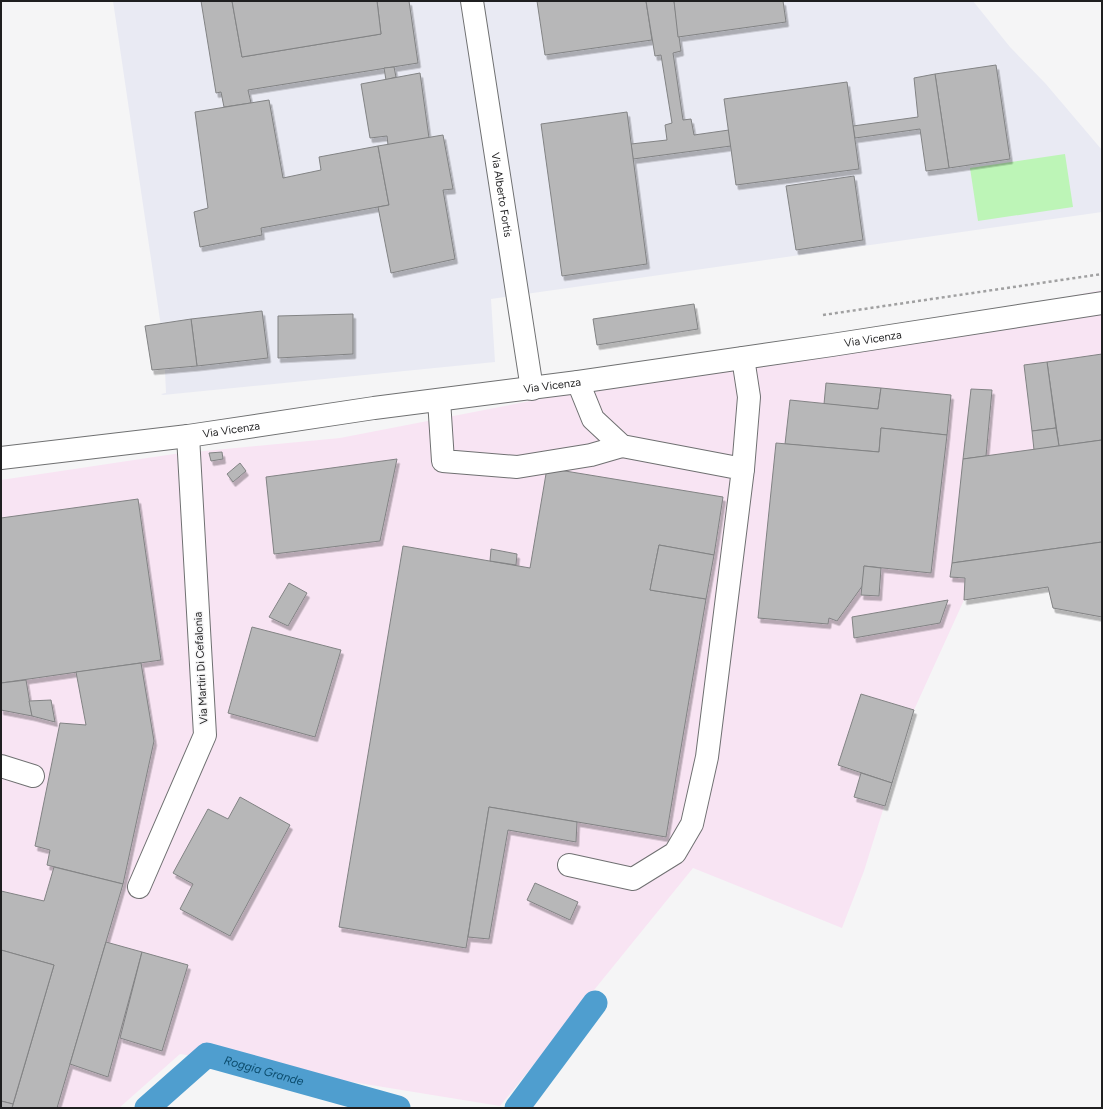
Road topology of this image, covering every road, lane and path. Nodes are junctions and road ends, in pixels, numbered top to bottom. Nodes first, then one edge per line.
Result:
1 (472, 1) edge
2 (1102, 274) edge
3 (1102, 303) edge
4 (823, 315) dead end
5 (743, 358) junction
6 (578, 382) junction
7 (532, 388) junction
8 (439, 400) junction
9 (188, 436) junction
10 (622, 446) junction
11 (1, 458) edge
12 (743, 470) junction
13 (1, 766) edge
14 (33, 776) dead end
15 (569, 865) dead end
16 (139, 887) dead end

1 - 7 street, Via Alberto Fortis
2 - 4 path
3 - 5 street, Via Vicenza
5 - 6 street, Via Vicenza
5 - 12 street
6 - 7 street, Via Vicenza
6 - 10 street
7 - 8 street, Via Vicenza
8 - 9 street, Via Vicenza
8 - 10 street
9 - 11 street, Via Vicenza
9 - 16 street, Via Martiri Di Cefalonia
10 - 12 street
12 - 15 street
13 - 14 street

